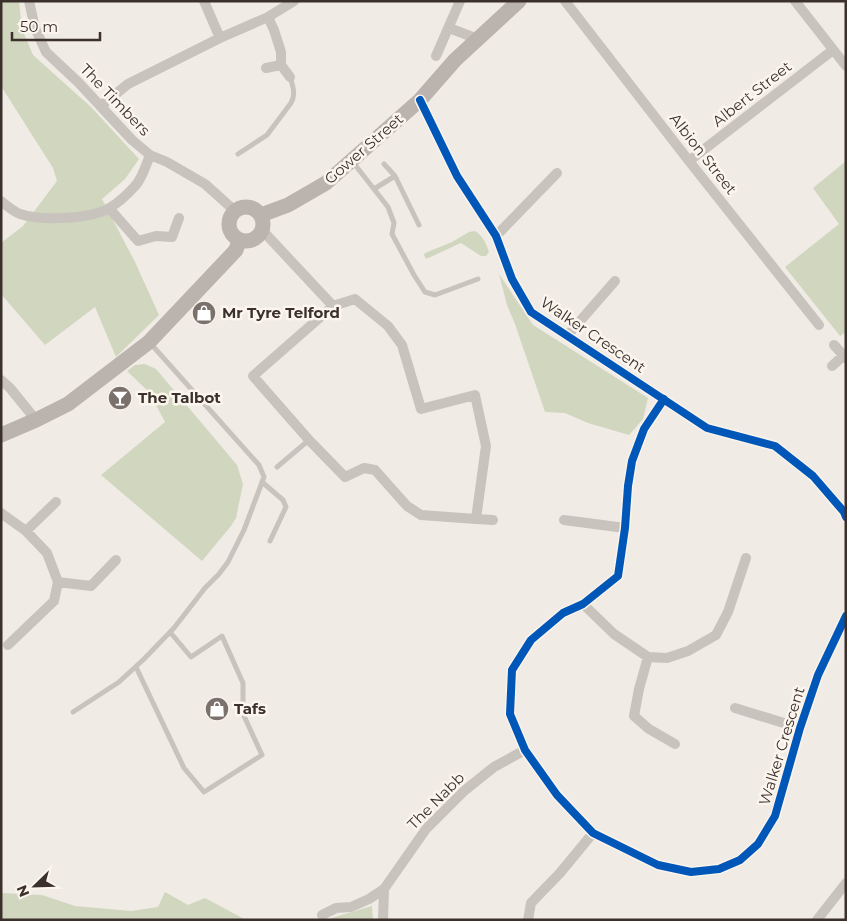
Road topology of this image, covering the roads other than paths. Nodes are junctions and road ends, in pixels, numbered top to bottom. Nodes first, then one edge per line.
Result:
1 (29, 1) edge
2 (204, 1) edge
3 (294, 1) edge
4 (460, 1) edge
5 (519, 1) edge
6 (565, 1) edge
7 (795, 1) edge
8 (268, 17) junction
9 (449, 28) junction
10 (220, 38) junction
11 (478, 39) junction
12 (833, 50) junction
13 (436, 56) dead end
14 (281, 65) junction
15 (846, 66) edge
16 (266, 68) dead end
17 (290, 77) joint
18 (420, 100) junction
19 (101, 106) junction
20 (238, 154) dead end
21 (150, 155) junction
22 (352, 161) junction
23 (689, 161) junction
24 (384, 164) dead end
25 (557, 173) dead end
26 (395, 176) junction
27 (374, 189) junction
28 (1, 201) edge
29 (109, 208) junction
30 (235, 211) junction
31 (261, 215) junction
32 (179, 218) dead end
33 (419, 225) dead end
34 (262, 230) junction
35 (496, 236) junction
36 (239, 240) junction
37 (478, 279) dead end
38 (615, 281) dead end
39 (333, 306) junction
40 (819, 325) dead end
41 (567, 336) junction
42 (149, 342) junction
43 (834, 345) dead end
44 (844, 357) edge
45 (832, 366) dead end
46 (1, 380) edge
47 (664, 399) junction
48 (36, 420) junction
49 (1, 435) edge
50 (309, 440) junction
51 (277, 467) dead end
52 (262, 482) junction
53 (56, 502) dead end
54 (2, 515) edge
55 (846, 517) edge
56 (476, 519) junction
57 (493, 520) dead end
58 (564, 520) dead end
59 (625, 528) junction
60 (26, 531) junction
61 (270, 541) dead end
62 (746, 558) dead end
63 (116, 560) dead end
64 (58, 582) junction
65 (583, 604) junction
66 (846, 616) edge
67 (170, 632) junction
68 (8, 645) dead end
69 (648, 656) junction
70 (136, 667) junction
71 (736, 708) dead end
72 (73, 712) dead end
73 (800, 728) junction
74 (676, 744) dead end
75 (525, 750) junction
76 (593, 833) junction
77 (846, 883) edge
78 (384, 889) junction
79 (322, 915) dead end
80 (383, 920) edge
81 (528, 920) edge
82 (817, 920) edge

1 - 19 street, The Timbers
2 - 10 street
3 - 8 street
4 - 9 street
5 - 11 street, Gower Street
6 - 23 street, Albion Street
7 - 12 street
8 - 10 street
8 - 14 street
9 - 11 street
9 - 13 street
10 - 19 street
11 - 18 street, Gower Street
12 - 15 street
12 - 23 street, Albert Street
14 - 16 street
14 - 17 street
17 - 20 lane
18 - 22 street, Gower Street
18 - 35 street, Walker Crescent
19 - 21 street, The Timbers
21 - 29 street
21 - 30 street, The Timbers
22 - 27 lane
22 - 31 street, Gower Street
23 - 40 street, Albion Street
24 - 26 lane
25 - 35 street
26 - 27 lane
26 - 33 lane
27 - 37 lane
28 - 29 street
29 - 32 street
30 - 31 street
30 - 36 street
31 - 34 street
34 - 36 street
34 - 39 street
35 - 41 street, Walker Crescent
36 - 42 street
38 - 41 street
39 - 50 street
39 - 56 street
41 - 47 street, Walker Crescent
42 - 48 street
42 - 52 lane
43 - 44 street
44 - 45 street
46 - 48 street
47 - 55 street, Walker Crescent
47 - 59 street, Walker Crescent
48 - 49 street
50 - 51 lane
50 - 56 street
52 - 61 lane
52 - 67 lane
53 - 60 street
54 - 60 street
56 - 57 street
58 - 59 street
59 - 65 street, Walker Crescent
60 - 64 street
62 - 69 street
63 - 64 street
64 - 68 street
65 - 69 street
65 - 75 street, Walker Crescent
66 - 73 street, Walker Crescent
67 - 70 lane
67 - 70 lane
69 - 74 street
70 - 72 lane
71 - 73 street
73 - 76 street, Walker Crescent
75 - 76 street, Walker Crescent
75 - 78 street, The Nabb
76 - 81 street
77 - 82 street
78 - 79 street
78 - 80 street

